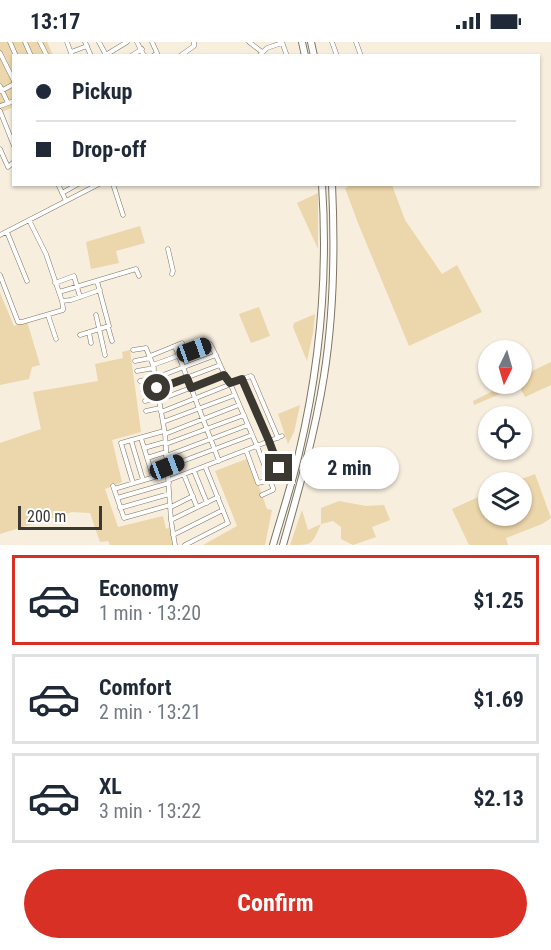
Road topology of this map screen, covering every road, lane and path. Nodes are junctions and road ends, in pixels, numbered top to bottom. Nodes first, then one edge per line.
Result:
1 (67, 42) edge
2 (137, 42) edge
3 (194, 42) edge
4 (249, 42) edge
5 (124, 43) edge
6 (282, 43) edge
7 (86, 44) edge
8 (142, 49) junction
9 (0, 52) edge
10 (72, 54) edge
11 (107, 54) edge
12 (134, 54) edge
13 (143, 54) edge
14 (183, 54) edge
15 (261, 54) edge
16 (12, 79) edge
17 (1, 89) edge
18 (12, 101) edge
19 (8, 103) junction
20 (0, 106) edge
21 (0, 111) edge
22 (12, 141) edge
23 (0, 149) edge
24 (12, 164) edge
25 (59, 186) edge
26 (74, 186) edge
27 (95, 186) edge
28 (114, 186) edge
29 (322, 186) edge
30 (332, 186) edge
31 (62, 193) junction
32 (66, 201) junction
33 (123, 215) dead end
34 (29, 220) junction
35 (7, 231) junction
36 (0, 235) edge
37 (168, 249) dead end
38 (172, 274) dead end
39 (0, 276) edge
40 (139, 276) dead end
41 (97, 280) junction
42 (27, 281) dead end
43 (55, 283) junction
44 (77, 286) junction
45 (100, 290) junction
46 (58, 292) junction
47 (80, 297) junction
48 (62, 301) junction
49 (48, 315) junction
50 (96, 315) dead end
51 (108, 327) junction
52 (99, 330) junction
53 (89, 332) junction
54 (80, 335) dead end
55 (56, 339) dead end
56 (112, 341) dead end
57 (91, 342) dead end
58 (182, 343) dead end
59 (175, 346) junction
60 (133, 350) dead end
61 (216, 354) junction
62 (105, 355) dead end
63 (178, 356) junction
64 (150, 357) junction
65 (135, 361) dead end
66 (220, 365) junction
67 (154, 367) junction
68 (183, 367) junction
69 (137, 371) dead end
70 (224, 375) junction
71 (156, 378) junction
72 (187, 378) junction
73 (242, 379) junction
74 (140, 381) dead end
75 (231, 384) junction
76 (191, 388) junction
77 (157, 389) junction
78 (143, 391) dead end
79 (235, 394) junction
80 (195, 398) junction
81 (159, 399) junction
82 (145, 401) dead end
83 (239, 405) junction
84 (199, 408) junction
85 (161, 410) junction
86 (146, 411) dead end
87 (244, 415) junction
88 (203, 419) junction
89 (163, 422) junction
90 (248, 424) junction
91 (207, 429) junction
92 (164, 433) junction
93 (252, 435) junction
94 (141, 438) junction
95 (211, 439) junction
96 (131, 440) junction
97 (269, 441) junction
98 (165, 443) junction
99 (257, 446) junction
100 (144, 448) junction
101 (215, 449) junction
102 (246, 450) junction
103 (166, 454) junction
104 (147, 458) junction
105 (219, 461) junction
106 (167, 465) junction
107 (206, 466) junction
108 (150, 467) junction
109 (279, 468) dead end
110 (194, 471) junction
111 (168, 473) junction
112 (184, 474) junction
113 (153, 477) junction
114 (143, 480) junction
115 (270, 480) junction
116 (168, 482) junction
117 (133, 483) junction
118 (169, 494) junction
119 (262, 495) dead end
120 (193, 496) junction
121 (218, 497) junction
122 (117, 498) junction
123 (207, 502) junction
124 (170, 506) junction
125 (197, 507) junction
126 (120, 508) junction
127 (223, 510) junction
128 (171, 520) junction
129 (173, 535) junction
130 (175, 545) edge
131 (185, 545) edge
132 (273, 545) edge
133 (283, 545) edge

1 - 10 street
2 - 8 street
3 - 14 street
4 - 15 street
5 - 11 street
6 - 15 street
7 - 10 street
8 - 12 street
8 - 13 street
9 - 16 street
17 - 19 street
18 - 19 street
19 - 20 street
21 - 22 street
23 - 24 street
25 - 31 street
26 - 31 street
27 - 32 street
28 - 33 street
29 - 132 highway
30 - 133 highway
31 - 32 street
32 - 34 street
34 - 35 street
34 - 43 street
35 - 36 street
35 - 42 street
37 - 38 street
39 - 49 street
40 - 41 street
41 - 44 street
41 - 45 street
43 - 44 street
43 - 46 street
44 - 46 street
44 - 47 street
45 - 47 street
45 - 51 street
46 - 48 street
47 - 48 street
48 - 49 street
49 - 55 street
50 - 52 street
51 - 52 street
51 - 56 street
52 - 53 street
52 - 62 street
53 - 54 street
53 - 57 street
58 - 59 street
59 - 63 street
59 - 64 street
60 - 64 street
61 - 63 street
61 - 66 street
61 - 68 street
63 - 67 street
63 - 68 street
64 - 65 street
64 - 67 street
66 - 70 street
66 - 72 street
67 - 69 street
67 - 71 street
68 - 71 street
68 - 72 street
70 - 75 street
70 - 76 street
71 - 74 street
71 - 77 street
72 - 76 street
72 - 77 street
73 - 75 street
73 - 97 street
73 - 97 street
75 - 79 street
75 - 80 street
76 - 80 street
76 - 81 street
77 - 78 street
77 - 81 street
79 - 83 street
79 - 84 street
80 - 84 street
80 - 85 street
81 - 82 street
81 - 85 street
83 - 87 street
83 - 88 street
84 - 88 street
84 - 89 street
85 - 86 street
85 - 89 street
87 - 90 street
87 - 91 street
88 - 91 street
88 - 92 street
89 - 92 street
90 - 93 street
90 - 95 street
91 - 95 street
91 - 98 street
92 - 94 street
92 - 98 street
93 - 99 street
93 - 101 street
94 - 96 street
94 - 100 street
95 - 101 street
95 - 103 street
96 - 114 street
96 - 117 street
97 - 99 street
97 - 109 street
98 - 100 street
98 - 103 street
99 - 102 street
99 - 115 street
100 - 104 street
101 - 105 street
101 - 106 street
102 - 105 street
102 - 115 street
103 - 104 street
103 - 106 street
104 - 108 street
105 - 107 street
106 - 108 street
106 - 111 street
107 - 110 street
107 - 121 street
108 - 113 street
110 - 112 street
110 - 123 street
111 - 113 street
111 - 116 street
112 - 116 street
112 - 120 street
113 - 114 street
114 - 117 street
115 - 119 street
116 - 118 street
116 - 122 street
117 - 122 street
118 - 124 street
118 - 126 street
120 - 124 street
120 - 125 street
121 - 123 street
121 - 127 street
122 - 126 street
123 - 125 street
124 - 126 street
124 - 128 street
125 - 128 street
127 - 129 street
127 - 131 street
128 - 129 street
129 - 130 street

